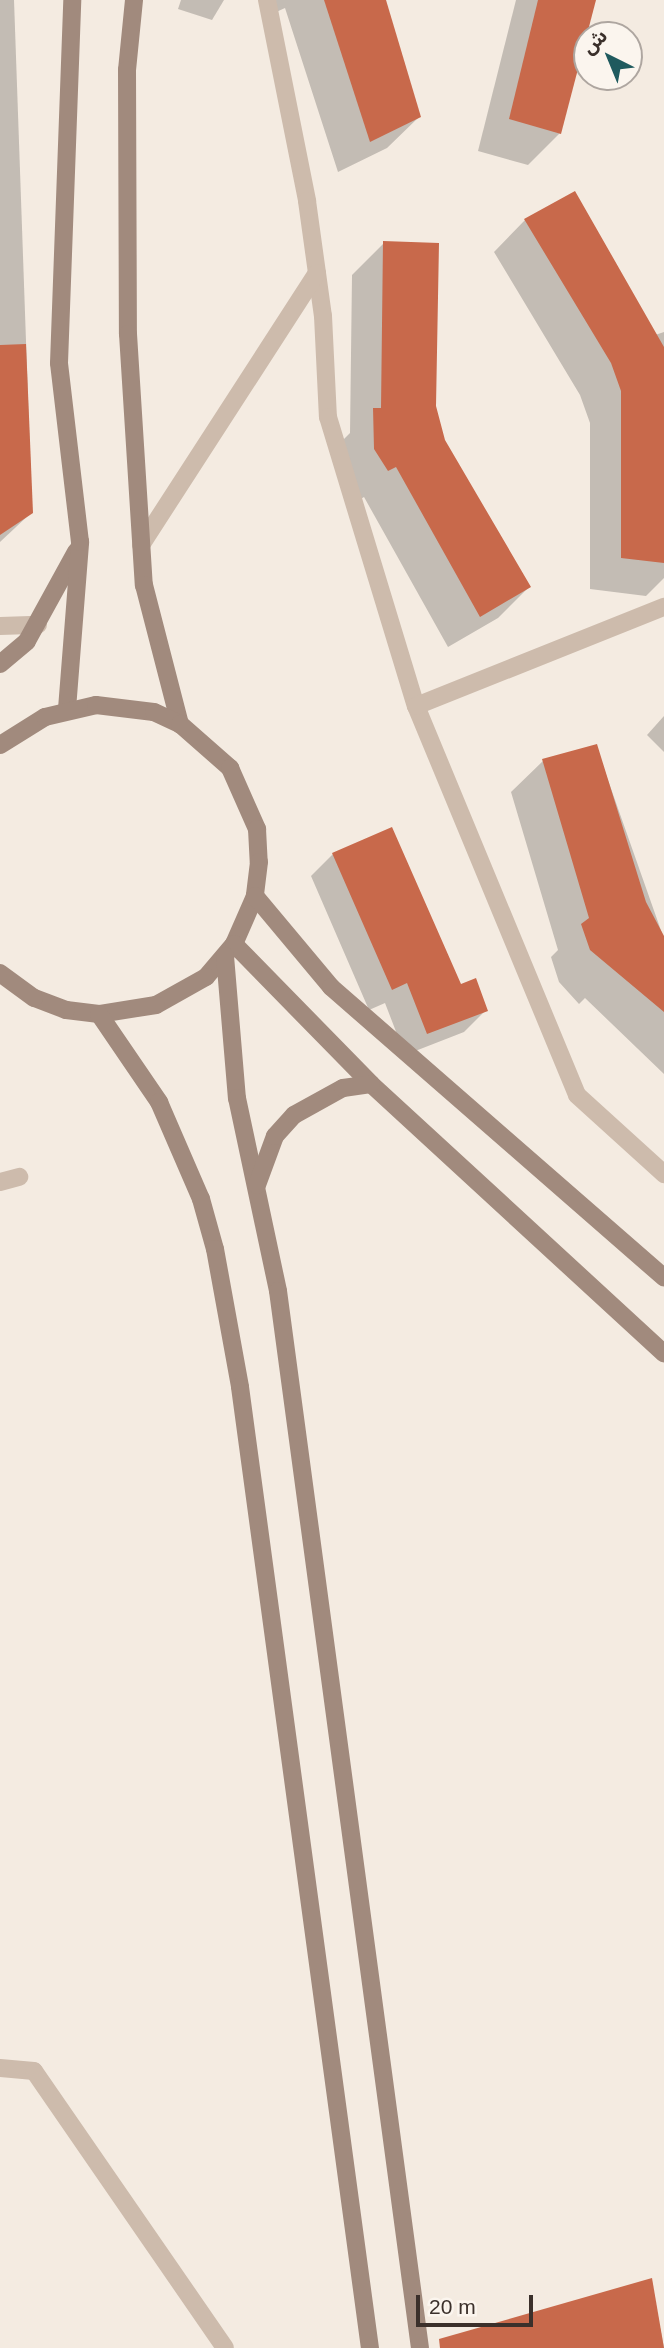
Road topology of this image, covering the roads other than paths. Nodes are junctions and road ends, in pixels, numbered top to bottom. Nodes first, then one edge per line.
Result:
1 (72, 0) edge
2 (134, 0) edge
3 (267, 0) edge
4 (317, 273) junction
5 (80, 542) junction
6 (142, 545) junction
7 (664, 607) edge
8 (38, 625) junction
9 (0, 626) edge
10 (0, 664) edge
11 (416, 706) junction
12 (67, 709) junction
13 (180, 724) junction
14 (0, 746) edge
15 (255, 896) junction
16 (230, 950) junction
17 (0, 973) edge
18 (99, 1014) junction
19 (370, 1084) junction
20 (664, 1174) edge
21 (19, 1177) dead end
22 (0, 1182) edge
23 (256, 1188) junction
24 (664, 1277) edge
25 (664, 1353) edge
26 (0, 2068) edge
27 (225, 2348) edge
28 (370, 2348) edge
29 (420, 2348) edge

1 - 5 main road
2 - 6 main road
3 - 4 lane
4 - 6 lane
4 - 11 lane
5 - 8 main road
5 - 12 main road
6 - 13 main road
7 - 11 lane
8 - 9 lane
8 - 10 main road
11 - 20 lane
12 - 13 main road
12 - 14 main road
13 - 15 main road
15 - 16 main road
15 - 24 main road
16 - 18 main road
16 - 19 main road
16 - 23 main road
17 - 18 main road
18 - 28 main road
19 - 23 main road
19 - 25 main road
21 - 22 lane
23 - 29 main road
26 - 27 lane

